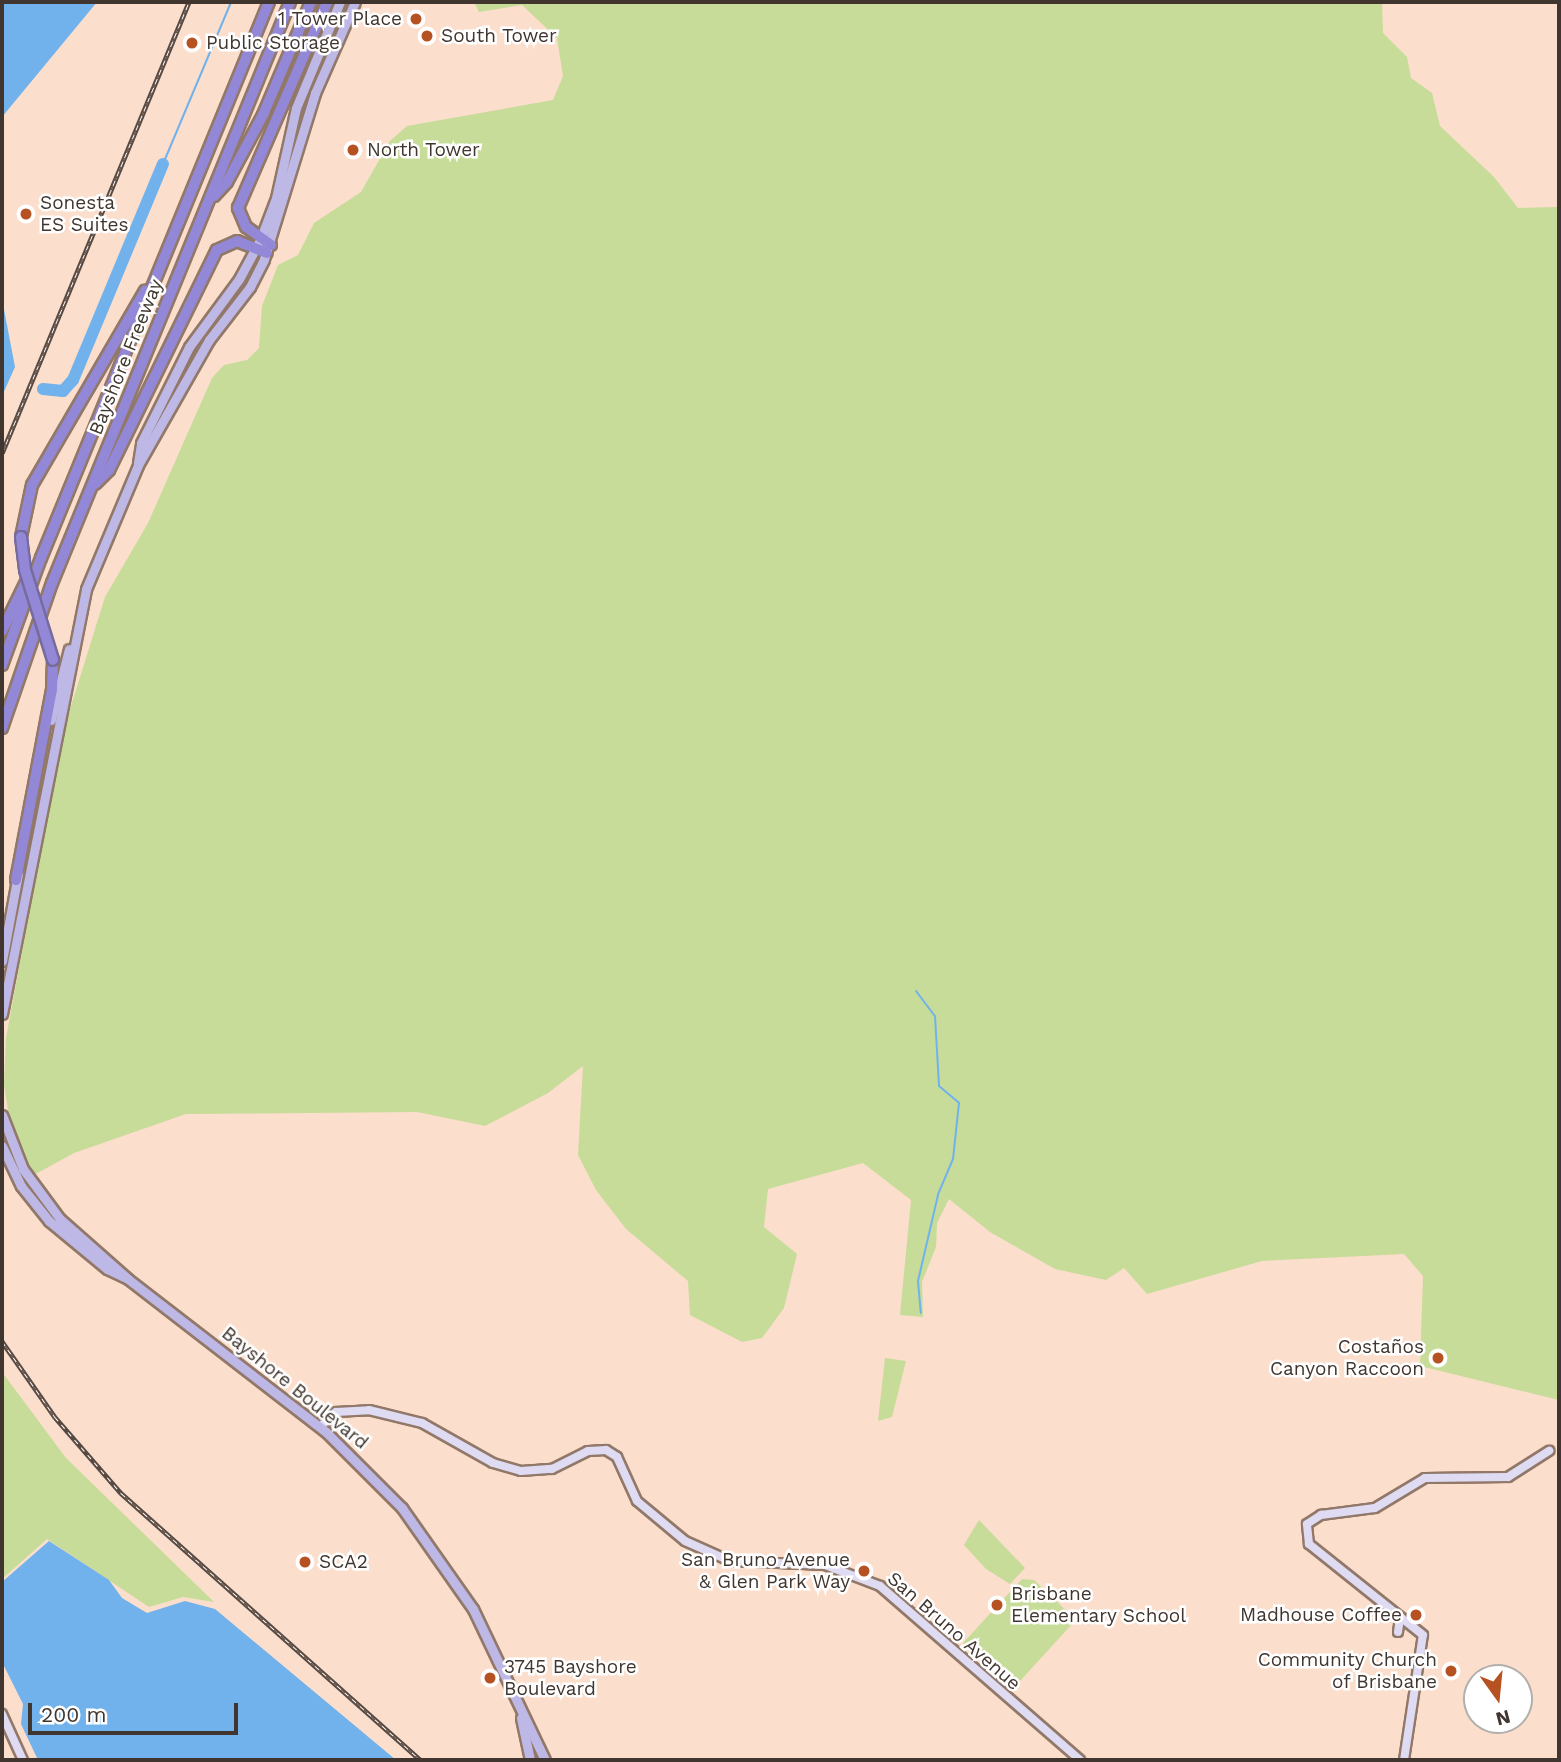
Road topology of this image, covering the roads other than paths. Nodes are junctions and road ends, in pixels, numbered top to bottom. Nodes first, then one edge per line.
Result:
1 (267, 2) edge
2 (290, 2) edge
3 (311, 2) edge
4 (327, 2) edge
5 (340, 2) edge
6 (355, 2) edge
7 (208, 202) junction
8 (263, 247) junction
9 (163, 262) junction
10 (91, 488) junction
11 (41, 558) junction
12 (2, 631) edge
13 (75, 635) junction
14 (2, 666) edge
15 (2, 727) edge
16 (16, 880) junction
17 (2, 961) edge
18 (2, 1014) edge
19 (2, 1115) edge
20 (2, 1146) edge
21 (128, 1279) junction
22 (320, 1427) junction
23 (1549, 1451) dead end
24 (1400, 1617) junction
25 (1398, 1632) dead end
26 (517, 1699) junction
27 (2, 1714) edge
28 (23, 1760) edge
29 (530, 1760) edge
30 (545, 1760) edge
31 (1080, 1760) edge
32 (1404, 1760) edge

1 - 9 highway, Bayshore Freeway
2 - 7 highway, Bayshore Freeway
3 - 7 highway
4 - 8 highway
5 - 8 main road
6 - 8 main road
7 - 10 highway, Bayshore Freeway
8 - 10 highway
8 - 13 main road
9 - 11 highway, Bayshore Freeway
9 - 16 highway, bridge
10 - 15 highway, Bayshore Freeway
11 - 12 highway
11 - 14 highway, Bayshore Freeway
13 - 16 main road
13 - 18 main road
16 - 17 main road
19 - 21 main road, Bayshore Boulevard
20 - 21 main road, Bayshore Boulevard
21 - 22 main road, Bayshore Boulevard
22 - 26 main road, Bayshore Boulevard
22 - 31 street, San Bruno Avenue
23 - 24 street
24 - 25 street
24 - 32 street
26 - 29 main road
26 - 30 main road, Bayshore Boulevard
27 - 28 street

